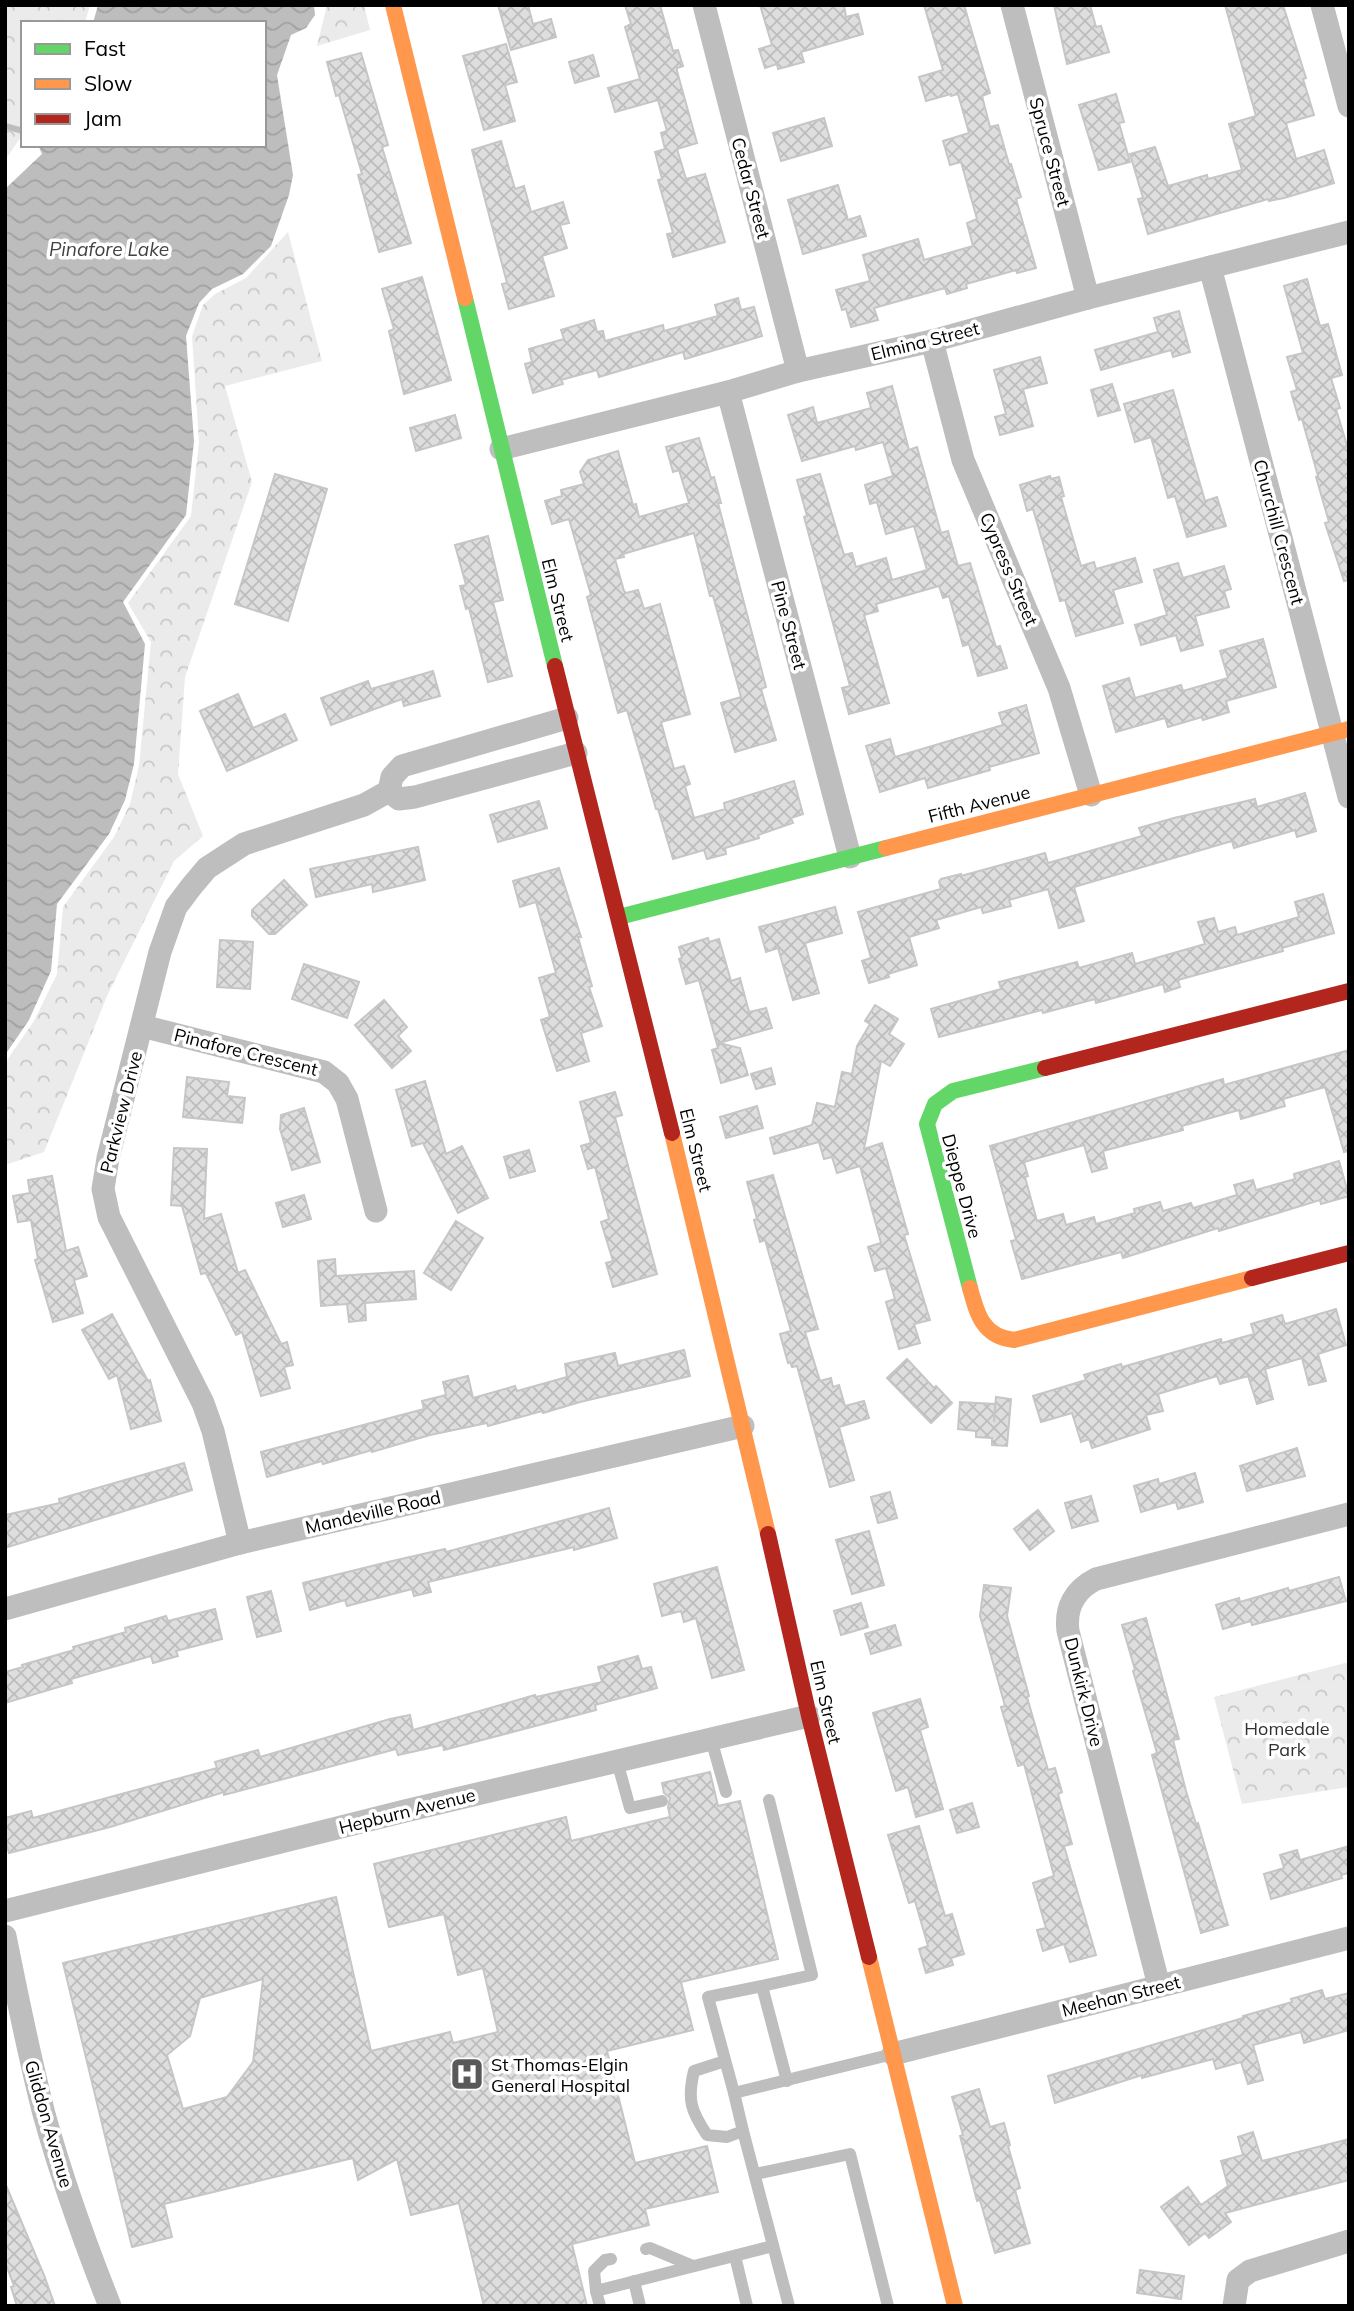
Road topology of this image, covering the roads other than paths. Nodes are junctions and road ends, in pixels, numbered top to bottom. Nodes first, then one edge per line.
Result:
1 (393, 5) edge
2 (704, 5) edge
3 (1012, 5) edge
4 (1322, 5) edge
5 (1349, 106) edge
6 (1349, 232) edge
7 (1210, 267) junction
8 (1088, 298) junction
9 (932, 341) junction
10 (798, 371) junction
11 (727, 393) junction
12 (501, 449) junction
13 (567, 718) junction
14 (1340, 732) edge
15 (576, 753) junction
16 (389, 791) junction
17 (1091, 795) junction
18 (1349, 796) edge
19 (850, 857) junction
20 (620, 917) junction
21 (1349, 991) edge
22 (142, 1026) junction
23 (376, 1211) dead end
24 (1349, 1253) edge
25 (743, 1426) junction
26 (1349, 1514) edge
27 (240, 1543) junction
28 (5, 1609) edge
29 (809, 1716) junction
30 (711, 1739) junction
31 (617, 1761) junction
32 (726, 1792) dead end
33 (769, 1800) dead end
34 (662, 1801) dead end
35 (5, 1911) edge
36 (5, 1936) edge
37 (1349, 1938) edge
38 (762, 1986) junction
39 (1159, 1986) junction
40 (893, 2054) junction
41 (725, 2061) junction
42 (787, 2081) junction
43 (734, 2093) junction
44 (743, 2131) junction
45 (755, 2174) junction
46 (1349, 2241) edge
47 (773, 2246) junction
48 (646, 2249) dead end
49 (735, 2256) junction
50 (611, 2259) dead end
51 (693, 2266) junction
52 (634, 2281) junction
53 (596, 2291) junction
54 (110, 2306) edge
55 (600, 2306) edge
56 (640, 2306) edge
57 (747, 2306) edge
58 (789, 2306) edge
59 (888, 2306) edge
60 (955, 2306) edge
61 (1234, 2306) edge

1 - 12 main road, Elm Street
2 - 10 street, Cedar Street
3 - 8 street, Spruce Street
4 - 5 street
6 - 7 street, Elmina Street
7 - 8 street, Elmina Street
7 - 14 street, Churchill Crescent
8 - 9 street, Elmina Street
9 - 10 street, Elmina Street
9 - 17 street, Cypress Street
10 - 11 street, Elmina Street
11 - 12 street, Elmina Street
11 - 19 street, Pine Street
12 - 13 main road, Elm Street
13 - 15 main road, Elm Street
13 - 16 street, Parkview Drive
14 - 17 main road, Fifth Avenue
14 - 18 street, Churchill Crescent
15 - 16 street
15 - 20 main road, Elm Street
16 - 22 street, Parkview Drive
17 - 19 main road, Fifth Avenue
19 - 20 main road, Fifth Avenue
20 - 25 main road, Elm Street
21 - 24 main road, Dieppe Drive
22 - 23 street, Pinafore Crescent
22 - 27 street, Parkview Drive
25 - 27 street, Mandeville Road
25 - 29 main road, Elm Street
26 - 39 street, Dunkirk Drive
27 - 28 street, Mandeville Road
29 - 30 street, Hepburn Avenue
29 - 40 main road, Elm Street
30 - 31 street, Hepburn Avenue
30 - 32 lane
31 - 34 lane
31 - 35 street, Hepburn Avenue
33 - 38 lane
36 - 54 street, Gliddon Avenue
37 - 39 street, Meehan Street
38 - 41 lane
38 - 42 lane
39 - 40 street, Meehan Street
40 - 42 lane
40 - 60 main road, Elm Street
41 - 43 lane
41 - 44 lane
42 - 43 lane
43 - 44 lane
44 - 45 lane
45 - 47 lane
45 - 59 lane
46 - 61 street
47 - 49 lane
47 - 58 lane
48 - 51 lane
49 - 51 lane
49 - 57 lane
50 - 53 lane
51 - 52 lane
52 - 53 lane
52 - 56 lane
53 - 55 lane

